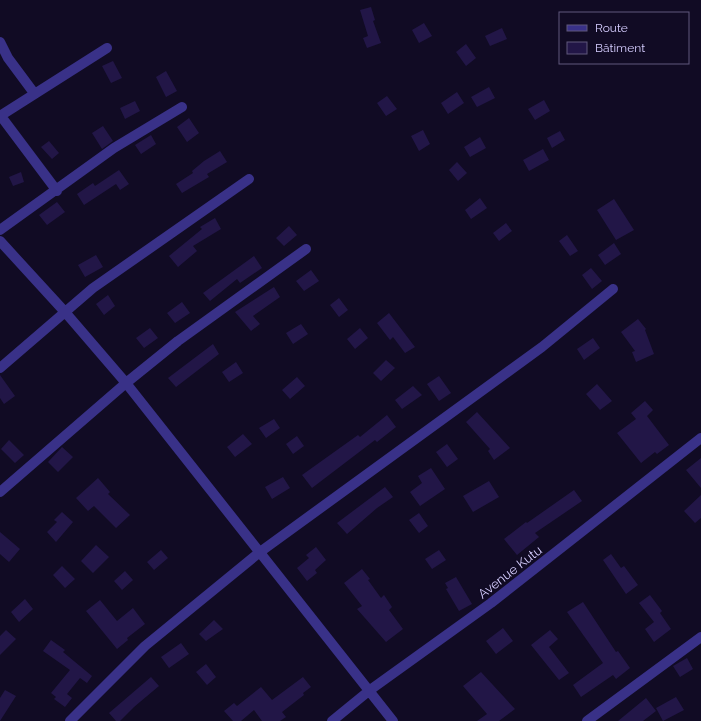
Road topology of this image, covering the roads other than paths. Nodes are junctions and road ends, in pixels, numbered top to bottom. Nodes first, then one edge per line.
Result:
1 (0, 42) edge
2 (107, 48) dead end
3 (34, 93) junction
4 (182, 107) dead end
5 (0, 116) edge
6 (249, 179) dead end
7 (56, 190) junction
8 (0, 230) edge
9 (0, 241) edge
10 (306, 249) dead end
11 (612, 289) dead end
12 (66, 312) junction
13 (0, 368) edge
14 (126, 383) junction
15 (701, 438) edge
16 (0, 492) edge
17 (260, 552) junction
18 (701, 637) edge
19 (370, 690) junction
20 (70, 721) edge
21 (332, 721) edge
22 (393, 721) edge
23 (586, 721) edge

1 - 3 street
2 - 3 street
3 - 5 street
4 - 7 street
5 - 7 street
6 - 12 street
7 - 8 street
9 - 12 street
10 - 14 street
11 - 17 street
12 - 13 street
12 - 14 street
14 - 16 street
14 - 17 street
15 - 19 street, Avenue Kutu
17 - 19 street
17 - 20 street
18 - 23 street
19 - 21 street, Avenue Kutu
19 - 22 street

